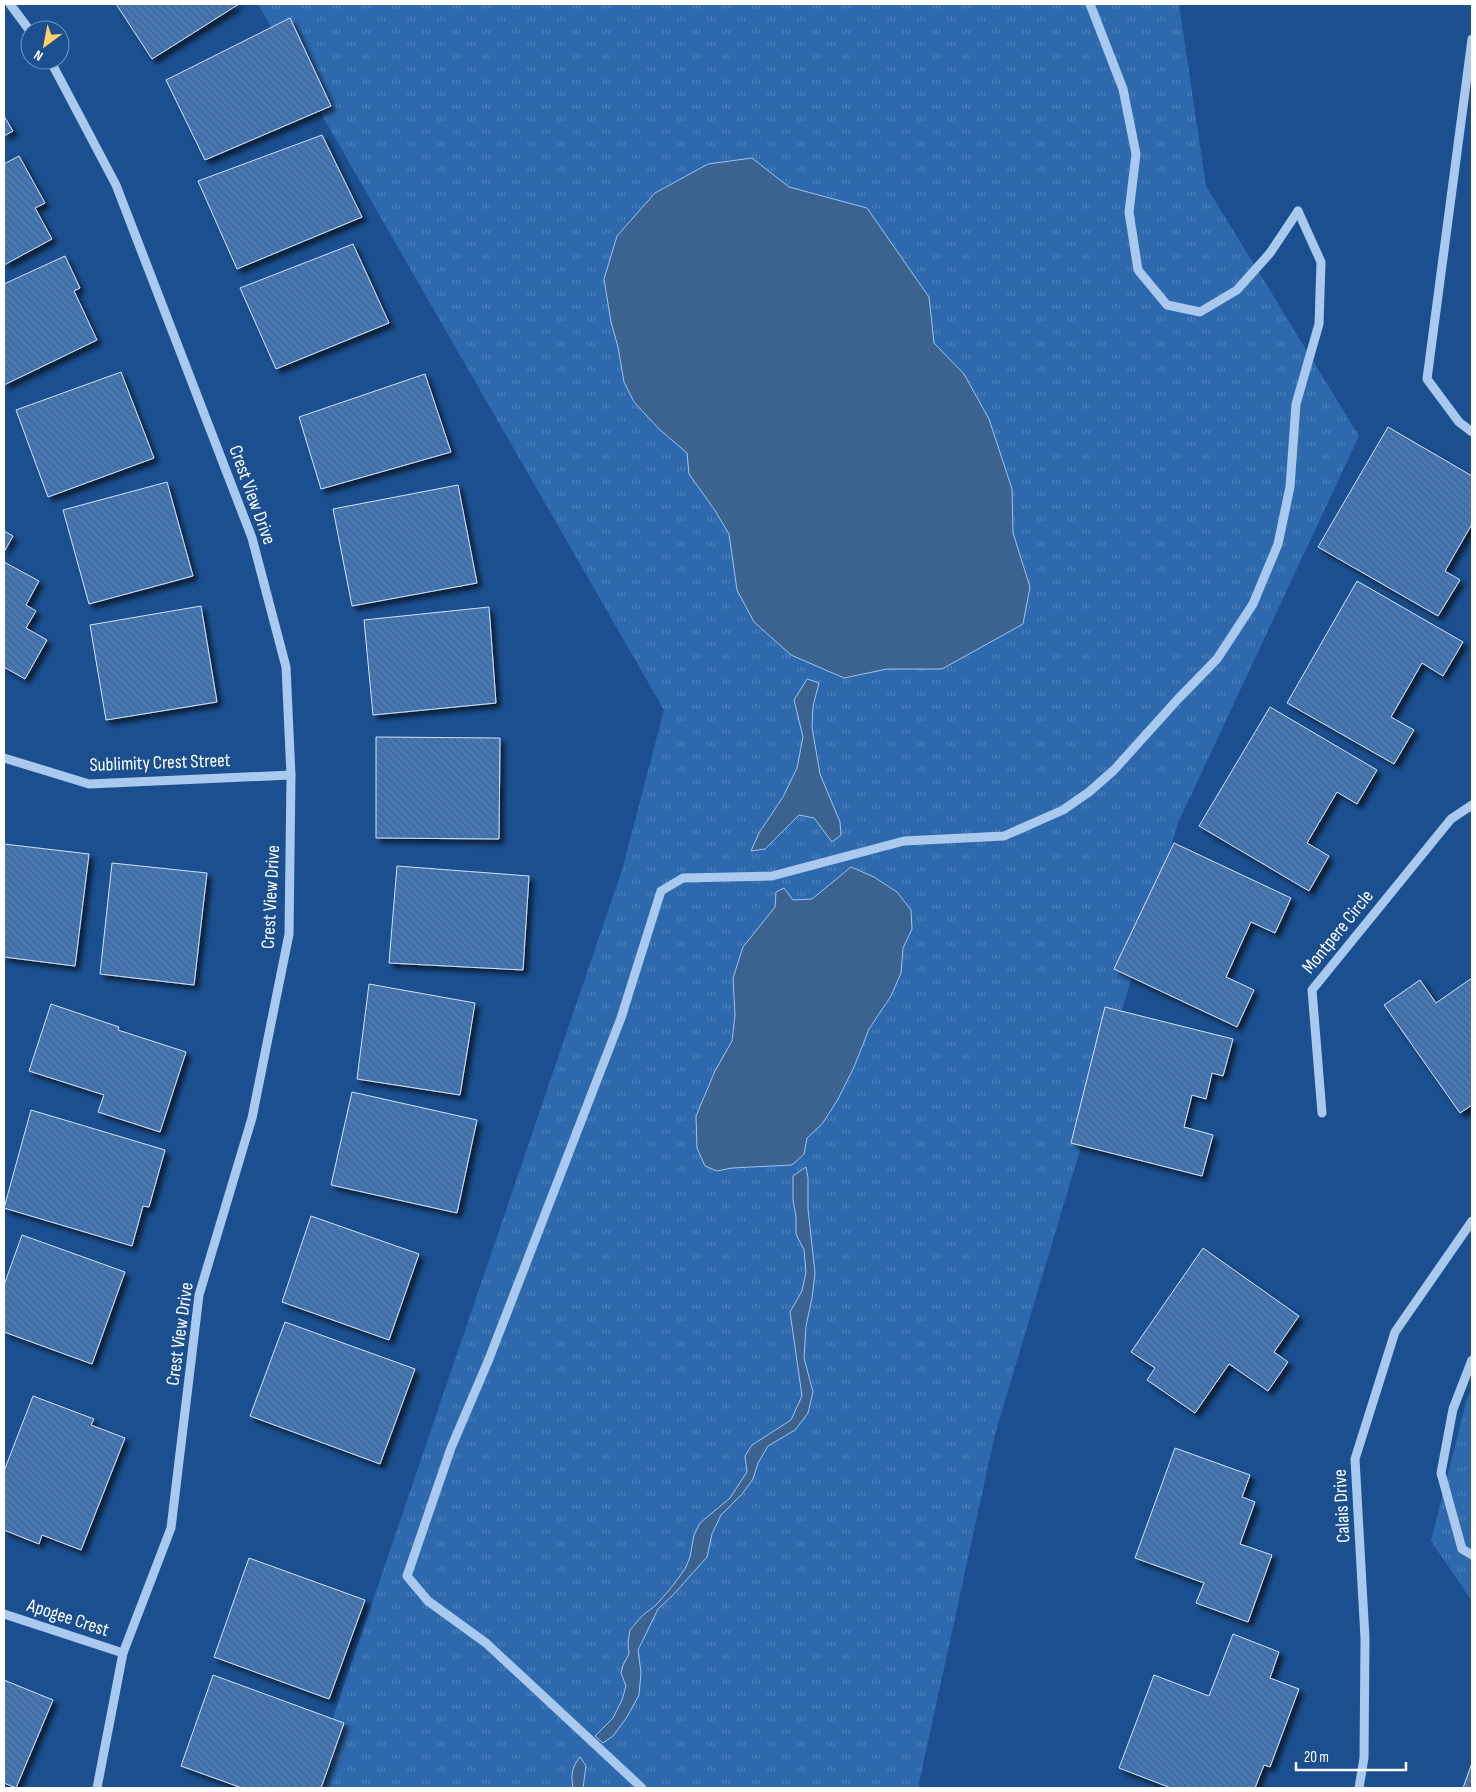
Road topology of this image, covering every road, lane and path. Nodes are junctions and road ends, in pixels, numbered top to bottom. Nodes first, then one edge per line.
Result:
1 (10, 4) edge
2 (1090, 4) edge
3 (21, 20) edge
4 (1472, 39) edge
5 (55, 70) edge
6 (1472, 432) edge
7 (4, 758) edge
8 (291, 775) junction
9 (1472, 805) edge
10 (1322, 1113) dead end
11 (1472, 1222) edge
12 (1472, 1360) edge
13 (1472, 1555) edge
14 (4, 1614) edge
15 (123, 1653) junction
16 (97, 1788) edge
17 (642, 1788) edge
18 (1358, 1788) edge

1 - 3 street
2 - 17 street
4 - 6 street
5 - 8 street, Crest View Drive
7 - 8 street, Sublimity Crest Street
8 - 15 street, Crest View Drive
9 - 10 street, Montpere Circle
11 - 18 street, Calais Drive
12 - 13 street
14 - 15 street, Apogee Crest
15 - 16 street, Crest View Drive

